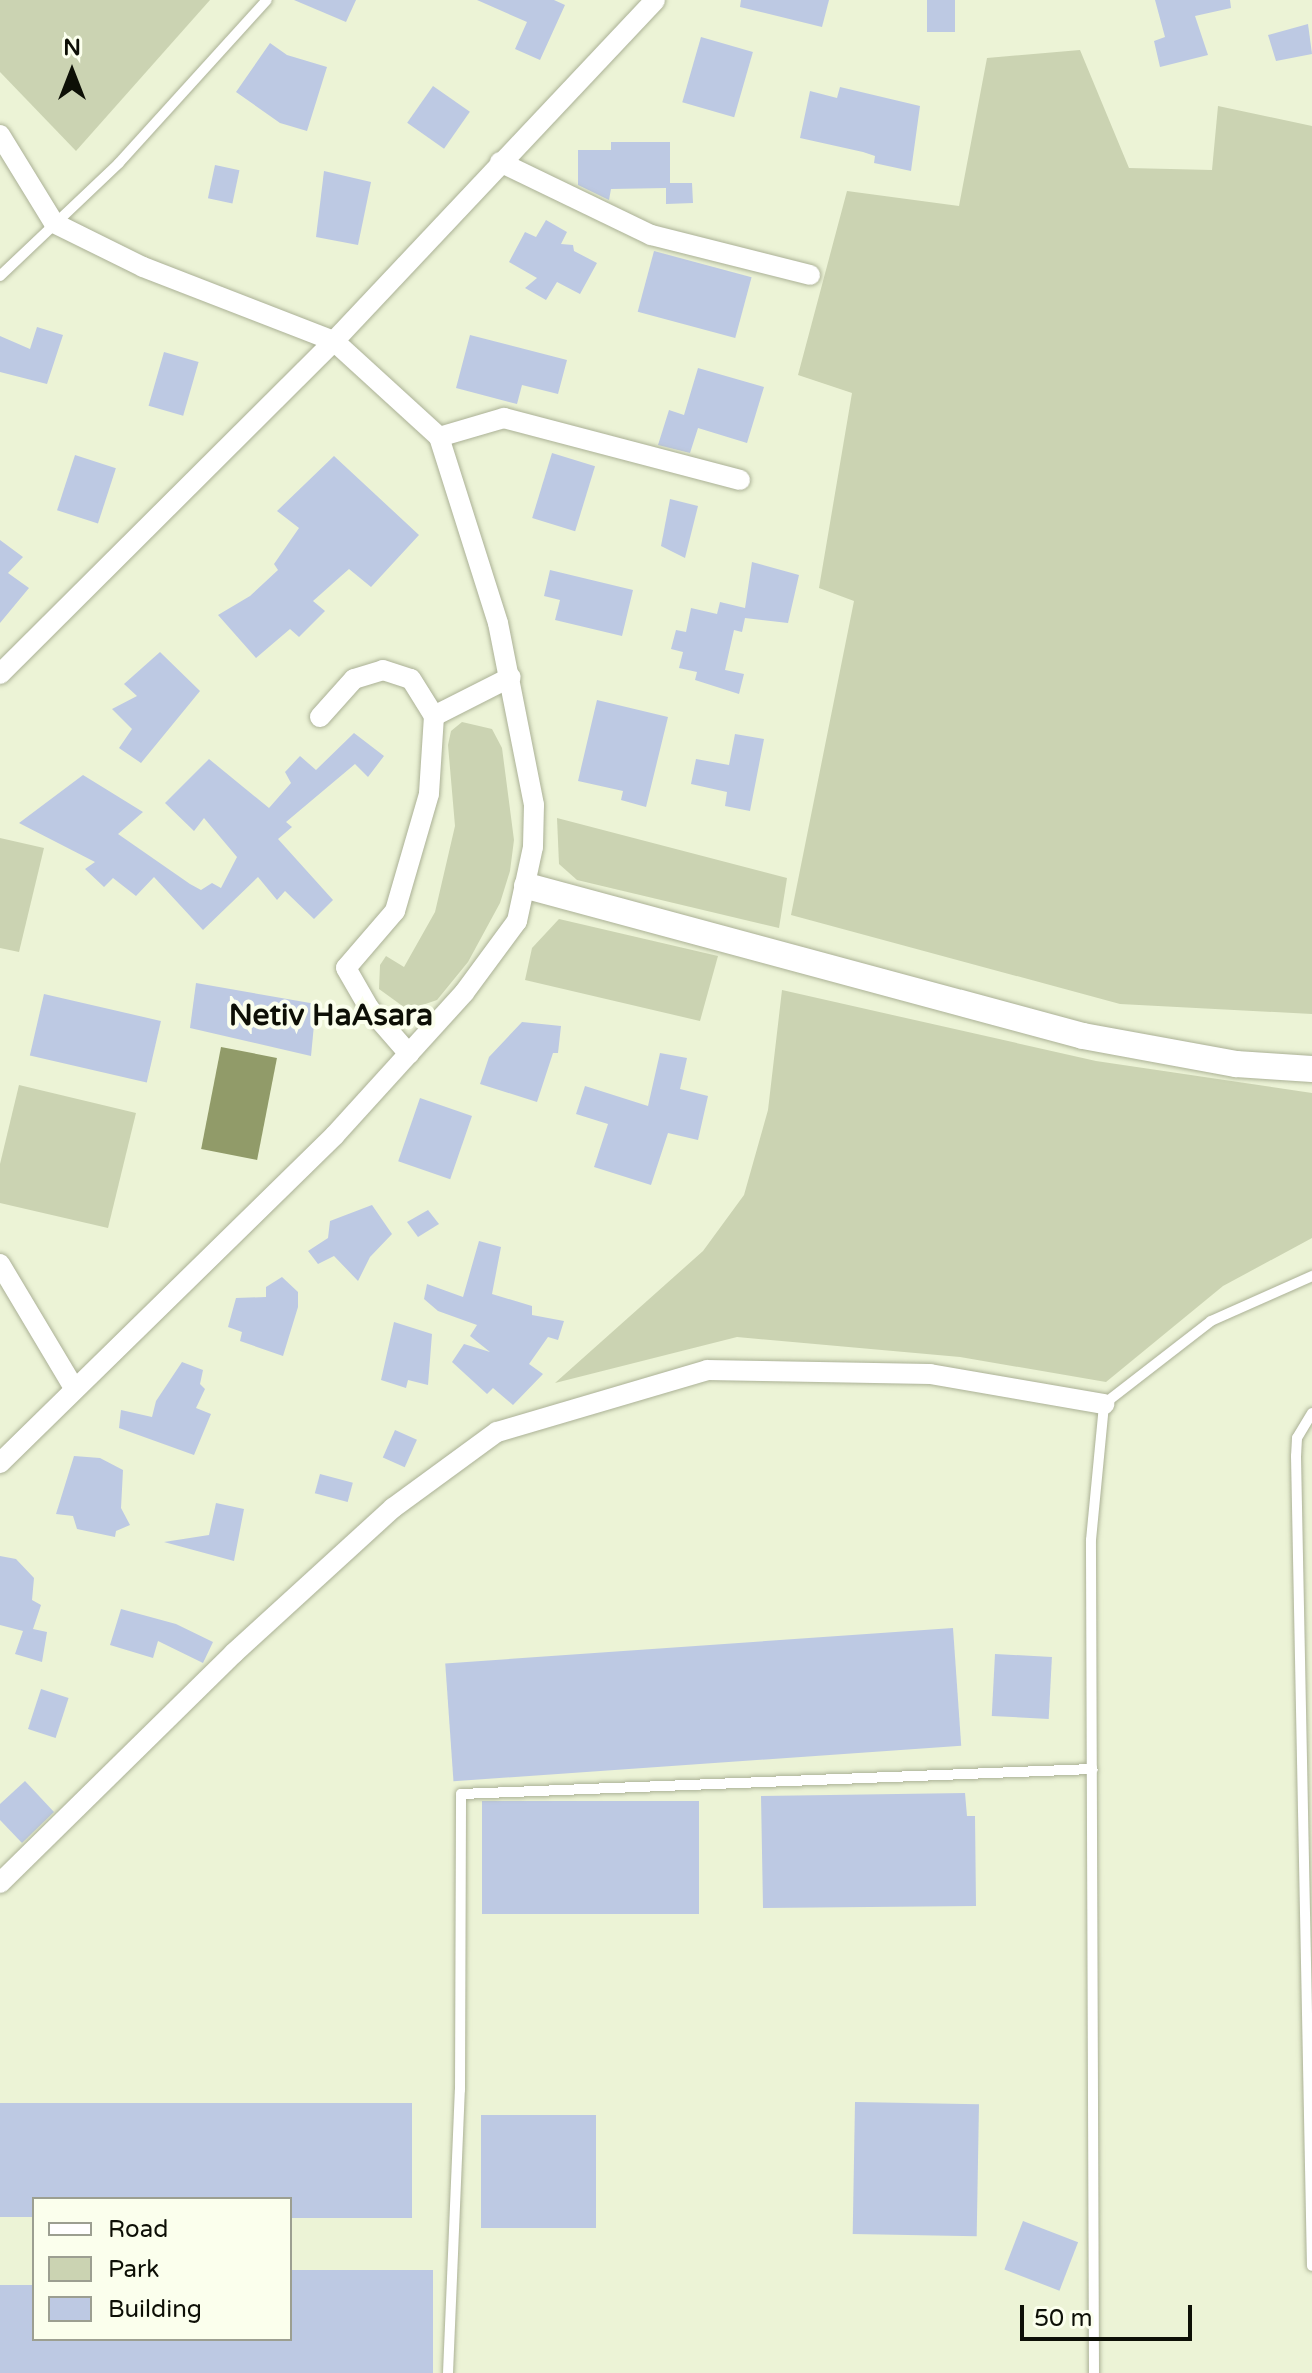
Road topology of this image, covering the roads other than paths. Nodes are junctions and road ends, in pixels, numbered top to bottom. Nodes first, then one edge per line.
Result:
1 (267, 0) edge
2 (655, 0) edge
3 (0, 135) edge
4 (500, 162) junction
5 (54, 223) junction
6 (810, 275) dead end
7 (0, 276) edge
8 (334, 341) junction
9 (439, 437) junction
10 (740, 480) dead end
11 (0, 674) edge
12 (511, 677) junction
13 (434, 716) junction
14 (320, 717) dead end
15 (527, 886) junction
16 (409, 1054) junction
17 (1312, 1069) edge
18 (0, 1264) edge
19 (1312, 1276) edge
20 (74, 1388) junction
21 (1104, 1404) junction
22 (1312, 1413) edge
23 (0, 1463) edge
24 (1093, 1769) junction
25 (0, 1883) edge
26 (1312, 2266) edge
27 (448, 2373) edge
28 (1094, 2373) edge

1 - 5 lane
2 - 4 street
3 - 5 street
4 - 6 street
4 - 8 street
5 - 7 lane
5 - 8 street
8 - 9 street
8 - 11 street
9 - 10 street
9 - 12 street
12 - 13 street
12 - 15 street
13 - 14 street
13 - 16 street
15 - 16 street
15 - 17 street
16 - 20 street
18 - 20 street
19 - 21 lane
20 - 23 street
21 - 24 lane
21 - 25 street
22 - 26 lane
24 - 27 lane
24 - 28 lane

